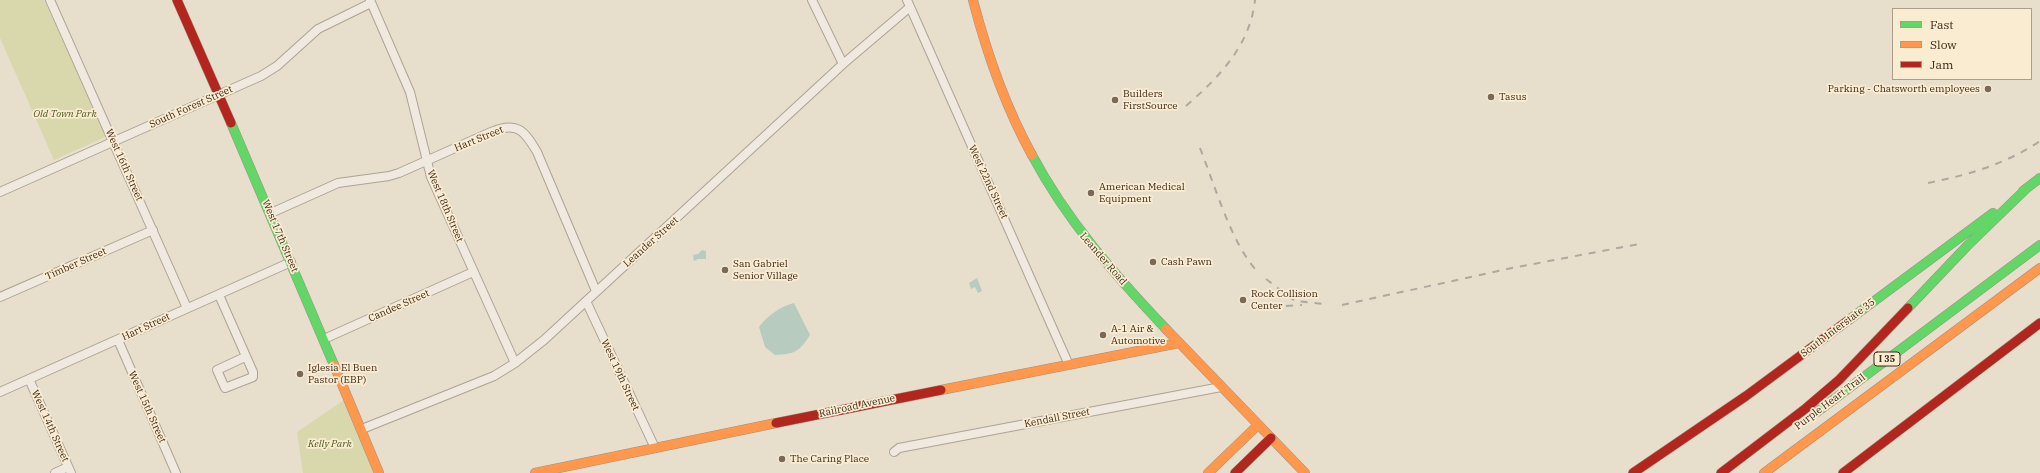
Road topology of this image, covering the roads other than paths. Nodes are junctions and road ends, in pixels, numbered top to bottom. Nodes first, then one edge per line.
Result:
1 (50, 0) edge
2 (177, 0) edge
3 (812, 0) edge
4 (972, 0) edge
5 (371, 1) edge
6 (908, 3) edge
7 (843, 64) junction
8 (218, 94) junction
9 (113, 141) junction
10 (426, 162) junction
11 (2040, 178) edge
12 (2028, 187) junction
13 (0, 192) edge
14 (271, 213) junction
15 (153, 230) junction
16 (2040, 245) edge
17 (291, 262) junction
18 (2040, 268) edge
19 (473, 272) junction
20 (596, 291) junction
21 (219, 295) junction
22 (0, 298) edge
23 (586, 301) junction
24 (187, 308) junction
25 (2040, 323) edge
26 (324, 339) junction
27 (118, 340) junction
28 (1179, 343) junction
29 (245, 356) junction
30 (515, 363) junction
31 (1069, 365) junction
32 (29, 379) junction
33 (1221, 387) junction
34 (1879, 389) junction
35 (0, 392) edge
36 (1258, 425) junction
37 (362, 429) junction
38 (1271, 438) junction
39 (655, 448) junction
40 (894, 452) dead end
41 (1792, 464) dead end
42 (70, 470) edge
43 (557, 471) edge
44 (55, 473) edge
45 (176, 473) edge
46 (380, 473) edge
47 (535, 473) edge
48 (1208, 473) edge
49 (1235, 473) edge
50 (1305, 473) edge
51 (1633, 473) edge
52 (1721, 473) edge
53 (1734, 473) edge
54 (1764, 473) edge
55 (1843, 473) edge

1 - 9 street, West 16th Street
2 - 8 main road, West 17th Street
3 - 7 street
4 - 28 main road, Leander Road
5 - 8 street, South Forest Street
5 - 10 street, West 18th Street
6 - 7 street, Leander Street
6 - 31 street, West 22nd Street
7 - 20 street, Leander Street
8 - 9 street, South Forest Street
8 - 14 main road, West 17th Street
9 - 13 street, South Forest Street
9 - 15 street, West 16th Street
10 - 14 street, Hart Street
10 - 19 street, West 18th Street
10 - 20 street, Hart Street
11 - 12 main road, South Interstate 35
12 - 51 main road, South Interstate 35
12 - 52 main road
14 - 17 main road, West 17th Street
15 - 22 street, Timber Street
15 - 24 street, West 16th Street
16 - 53 main road, Purple Heart Trail / I 35
17 - 21 street, Hart Street
17 - 26 main road, West 17th Street
18 - 34 main road, Purple Heart Trail / I 35
19 - 26 street, Candee Street
19 - 30 street, West 18th Street
20 - 23 street, Leander Street
21 - 24 street, Hart Street
21 - 29 street
23 - 30 street, Leander Street
23 - 39 street, West 19th Street
24 - 27 street, Hart Street
25 - 55 main road
26 - 37 main road, West 17th Street
27 - 32 street, Hart Street
27 - 45 street, West 15th Street
28 - 31 main road, Railroad Avenue
28 - 33 main road, Leander Road
29 - 29 street
30 - 37 street, Leander Street
31 - 39 main road, Railroad Avenue
32 - 35 street, Hart Street
32 - 42 street, West 14th Street
33 - 36 main road, Leander Road
33 - 40 street, Kendall Street
34 - 41 main road
34 - 54 main road, Purple Heart Trail / I 35
36 - 38 main road, Leander Road
36 - 48 main road
37 - 46 main road, West 17th Street
38 - 49 main road
38 - 50 main road, Leander Road
39 - 43 main road, Railroad Avenue
42 - 44 street
43 - 47 main road, Railroad Avenue

